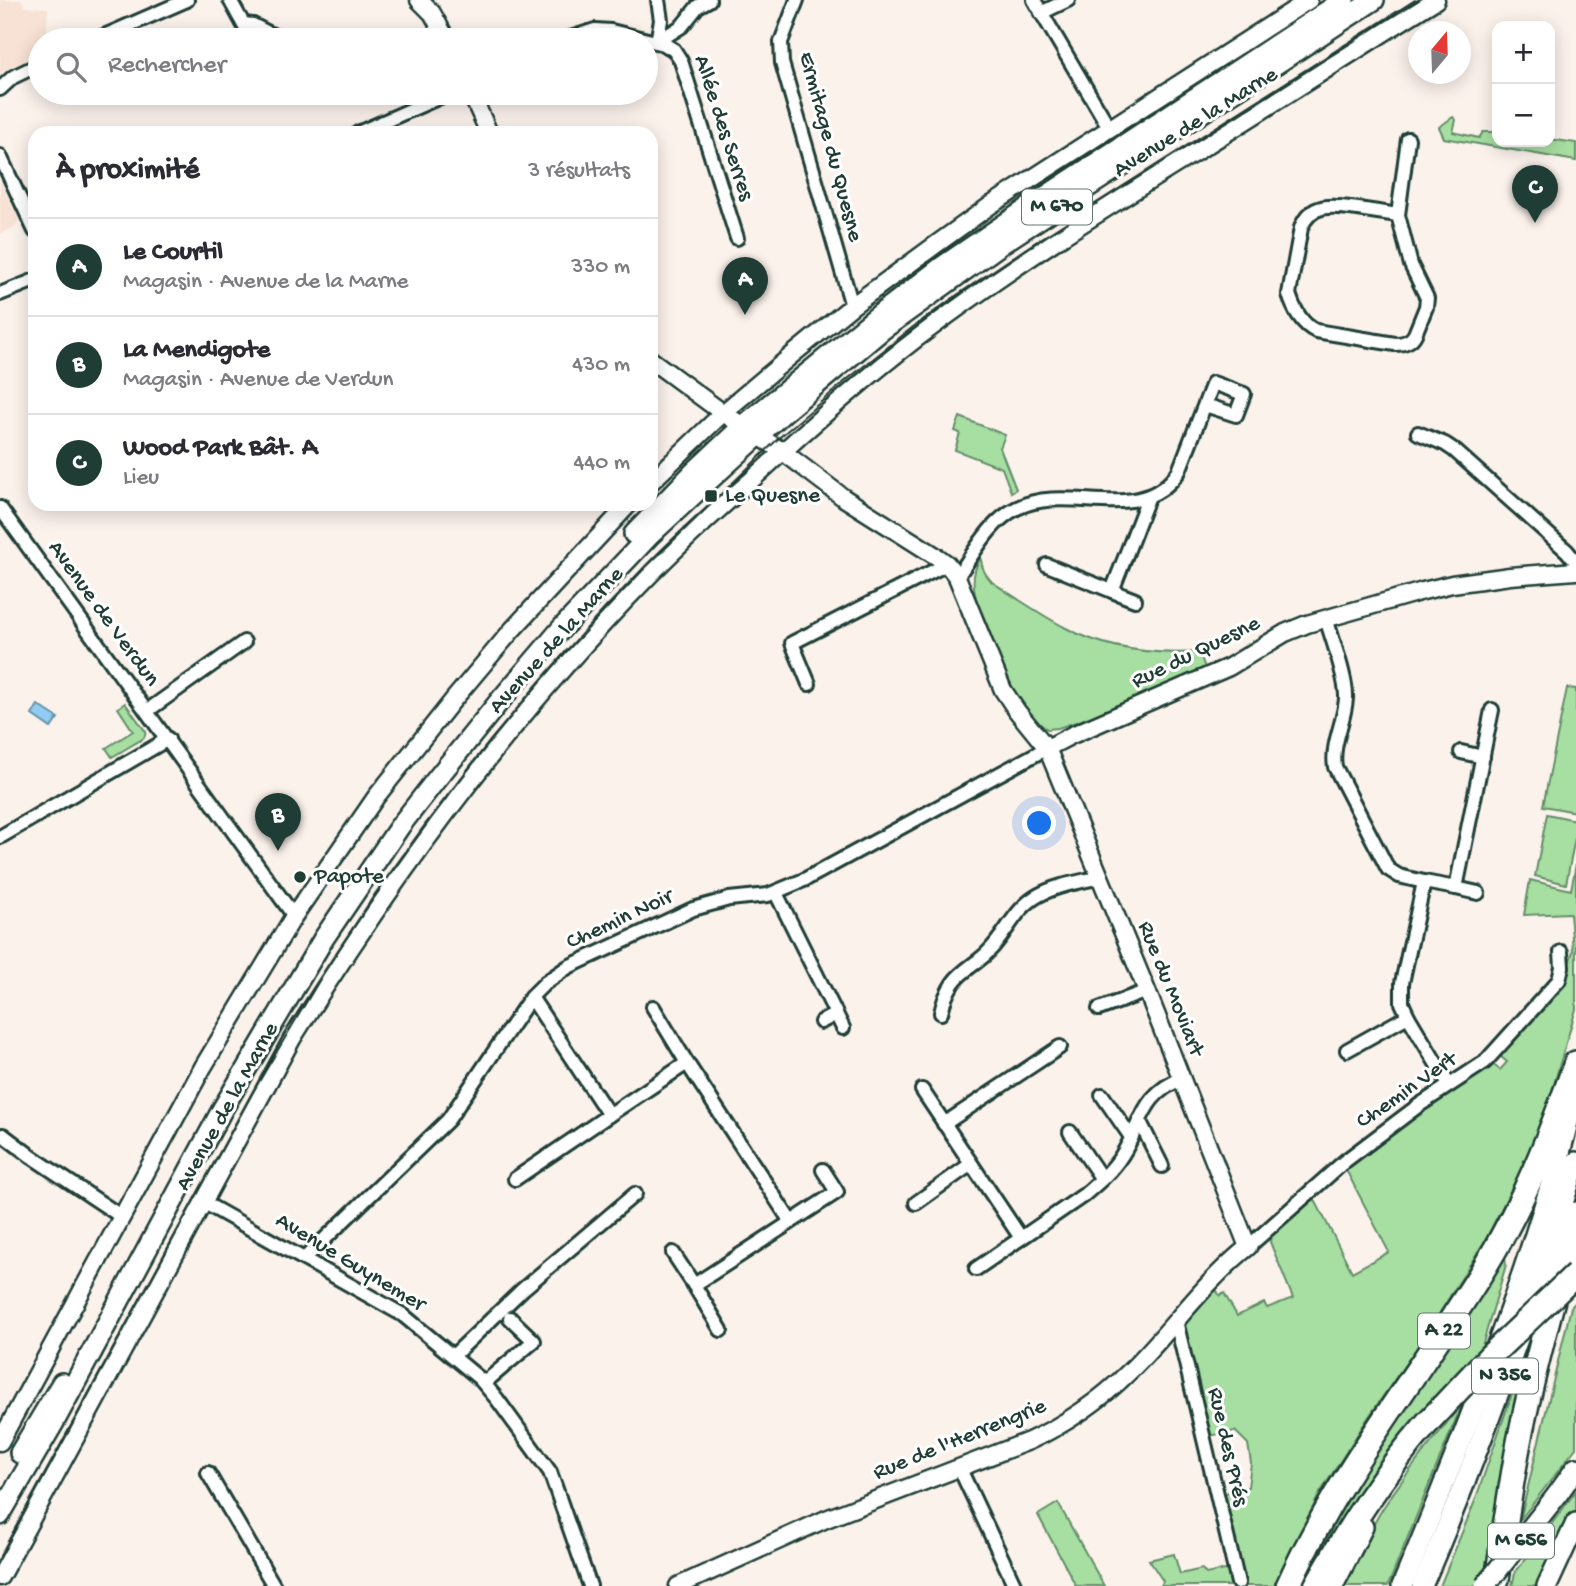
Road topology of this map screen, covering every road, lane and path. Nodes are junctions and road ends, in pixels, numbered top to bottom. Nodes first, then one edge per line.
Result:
1 (187, 0) edge
2 (230, 0) edge
3 (419, 0) edge
4 (658, 0) edge
5 (709, 0) edge
6 (797, 0) edge
7 (1034, 0) edge
8 (1068, 0) edge
9 (1309, 0) edge
10 (1344, 0) edge
11 (1374, 0) edge
12 (1436, 0) edge
13 (1041, 13) junction
14 (244, 24) junction
15 (123, 28) edge
16 (246, 28) edge
17 (259, 28) edge
18 (440, 28) edge
19 (658, 36) edge
20 (658, 41) edge
21 (658, 42) edge
22 (28, 70) edge
23 (0, 89) edge
24 (422, 105) edge
25 (476, 105) edge
26 (374, 126) edge
27 (486, 126) edge
28 (1110, 129) junction
29 (1409, 139) dead end
30 (0, 156) edge
31 (1398, 215) junction
32 (28, 216) edge
33 (737, 238) dead end
34 (28, 281) edge
35 (0, 294) edge
36 (852, 306) junction
37 (658, 367) edge
38 (1205, 404) dead end
39 (723, 413) junction
40 (750, 431) junction
41 (1418, 433) dead end
42 (782, 451) junction
43 (658, 475) edge
44 (1148, 498) junction
45 (0, 508) edge
46 (658, 509) edge
47 (622, 511) edge
48 (656, 511) edge
49 (1576, 562) edge
50 (1047, 565) dead end
51 (952, 570) junction
52 (1576, 571) edge
53 (1112, 591) junction
54 (1135, 600) dead end
55 (1326, 618) junction
56 (244, 642) dead end
57 (809, 684) dead end
58 (1492, 710) dead end
59 (147, 711) junction
60 (168, 739) junction
61 (1047, 748) junction
62 (1461, 752) dead end
63 (1483, 757) junction
64 (0, 837) edge
65 (1100, 877) junction
66 (1424, 882) junction
67 (1456, 888) junction
68 (776, 893) junction
69 (1478, 893) dead end
70 (294, 916) junction
71 (1561, 952) dead end
72 (1147, 991) junction
73 (531, 997) junction
74 (653, 1007) dead end
75 (1100, 1009) dead end
76 (941, 1013) dead end
77 (836, 1014) junction
78 (1408, 1016) junction
79 (821, 1022) dead end
80 (843, 1028) dead end
81 (1060, 1047) dead end
82 (1347, 1050) dead end
83 (687, 1063) junction
84 (1576, 1063) edge
85 (1182, 1079) junction
86 (1449, 1085) junction
87 (1576, 1088) edge
88 (922, 1090) dead end
89 (1102, 1095) dead end
90 (609, 1115) junction
91 (1139, 1121) junction
92 (944, 1124) junction
93 (1070, 1132) dead end
94 (3, 1135) dead end
95 (1132, 1138) junction
96 (1576, 1162) edge
97 (971, 1164) junction
98 (1162, 1166) dead end
99 (823, 1170) dead end
100 (514, 1179) dead end
101 (1102, 1179) junction
102 (635, 1194) dead end
103 (203, 1202) junction
104 (916, 1203) dead end
105 (1576, 1214) edge
106 (122, 1217) junction
107 (791, 1222) junction
108 (1021, 1238) junction
109 (1248, 1247) junction
110 (673, 1253) dead end
111 (304, 1259) junction
112 (976, 1269) dead end
113 (1576, 1274) edge
114 (1576, 1284) edge
115 (694, 1285) junction
116 (510, 1318) dead end
117 (1175, 1321) junction
118 (721, 1330) dead end
119 (453, 1356) junction
120 (66, 1376) junction
121 (484, 1383) junction
122 (52, 1424) junction
123 (1431, 1424) junction
124 (0, 1442) edge
125 (959, 1467) junction
126 (1576, 1468) edge
127 (208, 1473) dead end
128 (0, 1490) edge
129 (0, 1503) edge
130 (0, 1515) edge
131 (1576, 1523) edge
132 (0, 1529) edge
133 (0, 1577) edge
134 (1238, 1583) dead end
135 (274, 1586) edge
136 (590, 1586) edge
137 (678, 1586) edge
138 (1015, 1586) edge
139 (1288, 1586) edge
140 (1316, 1586) edge
141 (1333, 1586) edge
142 (1402, 1586) edge
143 (1422, 1586) edge
144 (1485, 1586) edge
145 (1496, 1586) edge
146 (1547, 1586) edge

1 - 15 street
2 - 14 street
3 - 18 street
4 - 19 street
5 - 20 street, Allée des Serres
6 - 36 street, Ermitage du Quesne
7 - 13 street
8 - 13 street
9 - 28 street, Avenue de la Marne
10 - 40 main road, Avenue de la Marne / M 670
11 - 40 main road, Avenue de la Marne / M 670
12 - 42 street, Avenue de la Marne
13 - 28 street
14 - 16 street
14 - 17 street
21 - 33 street, Allée des Serres
22 - 23 street
24 - 26 street
25 - 27 street
28 - 36 street, Avenue de la Marne
29 - 31 street
30 - 32 street
31 - 31 street
34 - 35 street
36 - 39 street, Avenue de la Marne
37 - 39 street
38 - 44 street
39 - 40 street
39 - 43 street, Avenue de la Marne
40 - 42 street
40 - 46 main road, Avenue de la Marne / M 670
40 - 122 main road, Avenue de la Marne / M 670
41 - 49 street
42 - 51 street
42 - 103 street, Avenue de la Marne
44 - 51 street
44 - 53 street
45 - 59 street, Avenue de Verdun
47 - 70 street, Avenue de la Marne
48 - 120 main road, Avenue de la Marne / M 670
50 - 53 street
51 - 57 street
51 - 61 street
52 - 55 street, Rue du Quesne
53 - 54 street
55 - 61 street, Rue du Quesne
55 - 66 street
56 - 59 street, Avenue de Verdun
58 - 63 street
59 - 60 street, Avenue de Verdun
60 - 64 street
60 - 70 street, Avenue de Verdun
61 - 65 street, Rue du Moviart
61 - 68 street, Chemin Noir
62 - 63 street
63 - 67 street
65 - 72 street, Rue du Moviart
65 - 76 street
66 - 67 street
66 - 78 street
67 - 69 street
68 - 73 street, Chemin Noir
68 - 77 street
70 - 106 street, Avenue de la Marne
71 - 86 street, Chemin Vert
72 - 75 street
72 - 85 street, Rue du Moviart
73 - 90 street
73 - 111 street, Chemin Noir
74 - 83 street
77 - 79 street
77 - 80 street
78 - 82 street
78 - 86 street
81 - 92 street
83 - 90 street
83 - 107 street
84 - 139 highway, A 22
85 - 91 street
85 - 109 street, Rue du Moviart
86 - 109 street, Chemin Vert
87 - 142 main road, N 356
88 - 92 street
89 - 95 street
90 - 100 street
91 - 95 street
91 - 98 street
92 - 97 street
93 - 101 street
94 - 106 street
95 - 101 street
96 - 143 main road, N 356
97 - 104 street
97 - 108 street
99 - 107 street
101 - 108 street
102 - 119 street
103 - 111 street, Avenue Guynemer
103 - 133 street, Avenue de la Marne
105 - 145 highway
106 - 124 street, Avenue de la Marne
107 - 115 street
108 - 112 street
109 - 117 street, Rue de l'Herrengrie
110 - 115 street
111 - 119 street, Avenue Guynemer
113 - 123 highway, bridge
114 - 123 main road
115 - 118 street
116 - 121 street
117 - 125 street, Rue de l'Herrengrie
117 - 134 street, Rue des Prés
119 - 121 street, Avenue Guynemer
120 - 128 main road
120 - 129 main road, Avenue de la Marne / M 670
121 - 136 street, Avenue Guynemer
122 - 130 main road, Avenue de la Marne / M 670
122 - 132 main road
123 - 140 highway
123 - 141 main road
125 - 137 street, Rue de l'Herrengrie
125 - 138 street
126 - 144 main road, M 656, bridge
127 - 135 street
131 - 146 main road

